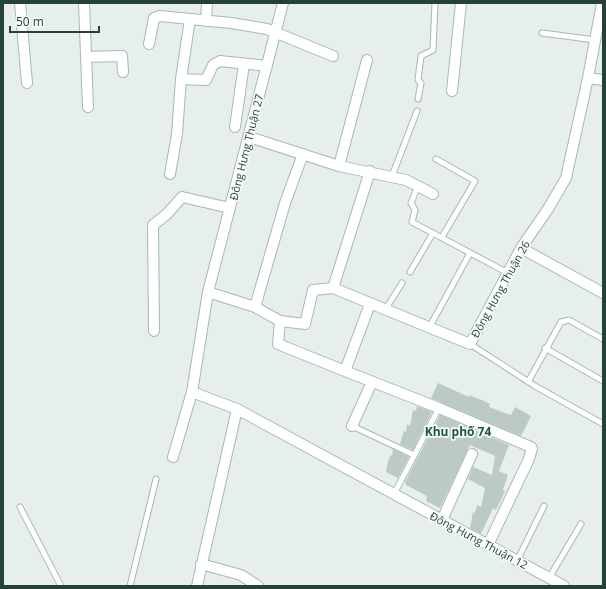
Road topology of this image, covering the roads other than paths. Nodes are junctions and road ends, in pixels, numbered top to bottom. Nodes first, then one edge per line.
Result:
1 (20, 3) edge
2 (84, 3) edge
3 (208, 3) edge
4 (283, 3) edge
5 (435, 3) edge
6 (461, 3) edge
7 (602, 3) edge
8 (190, 19) junction
9 (206, 21) junction
10 (275, 33) junction
11 (542, 33) dead end
12 (595, 40) junction
13 (150, 44) dead end
14 (333, 56) dead end
15 (86, 57) junction
16 (367, 60) dead end
17 (244, 64) junction
18 (267, 66) junction
19 (123, 72) dead end
20 (588, 78) junction
21 (182, 79) junction
22 (603, 80) edge
23 (26, 82) dead end
24 (452, 92) dead end
25 (418, 99) dead end
26 (88, 107) dead end
27 (417, 111) dead end
28 (235, 127) dead end
29 (249, 137) junction
30 (303, 154) junction
31 (436, 159) dead end
32 (339, 166) junction
33 (370, 171) junction
34 (170, 174) dead end
35 (392, 176) junction
36 (418, 186) junction
37 (433, 194) dead end
38 (230, 208) junction
39 (433, 233) junction
40 (442, 237) junction
41 (521, 248) junction
42 (470, 252) junction
43 (410, 272) dead end
44 (508, 273) junction
45 (402, 283) dead end
46 (334, 288) junction
47 (208, 292) junction
48 (603, 293) edge
49 (370, 304) junction
50 (255, 308) junction
51 (385, 310) junction
52 (280, 321) junction
53 (429, 328) junction
54 (154, 331) dead end
55 (603, 339) edge
56 (470, 344) junction
57 (546, 348) junction
58 (345, 371) junction
59 (603, 381) edge
60 (372, 382) junction
61 (528, 382) junction
62 (192, 392) junction
63 (439, 408) junction
64 (237, 409) junction
65 (603, 424) edge
66 (352, 426) joint
67 (472, 454) dead end
68 (414, 455) junction
69 (173, 457) dead end
70 (156, 479) dead end
71 (394, 494) junction
72 (544, 506) dead end
73 (20, 507) dead end
74 (442, 520) junction
75 (581, 524) dead end
76 (488, 545) junction
77 (517, 561) junction
78 (201, 564) junction
79 (549, 578) junction
80 (61, 586) edge
81 (130, 586) edge
82 (197, 586) edge
83 (258, 586) edge
84 (564, 586) edge

1 - 23 street
2 - 15 street
3 - 9 street
4 - 10 street, Đông Hưng Thuận 27
5 - 25 lane
6 - 24 street
7 - 12 street, Đông Hưng Thuận 26
8 - 9 street
8 - 13 street
8 - 21 street
9 - 10 street
10 - 14 street
10 - 18 street, Đông Hưng Thuận 27
11 - 12 lane
12 - 20 street, Đông Hưng Thuận 26
15 - 19 street
15 - 26 street
16 - 32 street
17 - 18 street
17 - 21 street
17 - 28 street
18 - 29 street, Đông Hưng Thuận 27
20 - 22 street
20 - 41 street, Đông Hưng Thuận 26
21 - 34 street
27 - 35 lane
29 - 30 street
29 - 38 street, Đông Hưng Thuận 27
30 - 32 street
30 - 50 street
31 - 40 lane
32 - 33 street
33 - 35 street
33 - 46 street
35 - 36 street
36 - 37 street
36 - 39 lane
38 - 47 street, Đông Hưng Thuận 27
38 - 54 street
39 - 40 lane
39 - 43 lane
40 - 42 lane
41 - 44 street, Đông Hưng Thuận 26
41 - 48 street
42 - 44 lane
42 - 53 lane
44 - 56 street, Đông Hưng Thuận 26
45 - 51 lane
46 - 49 street, Đông Hưng Thuận 26
46 - 52 street
47 - 50 street
47 - 62 street, Đông Hưng Thuận 27
49 - 51 street, Đông Hưng Thuận 26
49 - 58 street
50 - 52 street
51 - 53 street, Đông Hưng Thuận 26
52 - 58 street
53 - 56 street, Đông Hưng Thuận 26
55 - 57 lane
56 - 61 lane
57 - 59 lane
57 - 61 lane
58 - 60 street
60 - 63 street
60 - 66 street
61 - 65 lane
62 - 64 street, Đông Hưng Thuận 12
62 - 69 street, Đông Hưng Thuận 27
63 - 68 lane
63 - 76 street
64 - 71 street, Đông Hưng Thuận 12
64 - 78 street
66 - 68 lane
67 - 74 street
68 - 71 lane
70 - 81 lane
71 - 74 street, Đông Hưng Thuận 12
72 - 77 lane
73 - 80 lane
74 - 76 street, Đông Hưng Thuận 12
75 - 79 lane
76 - 77 street, Đông Hưng Thuận 12
77 - 79 street, Đông Hưng Thuận 12
78 - 82 street
78 - 83 street
79 - 84 street, Đông Hưng Thuận 12

